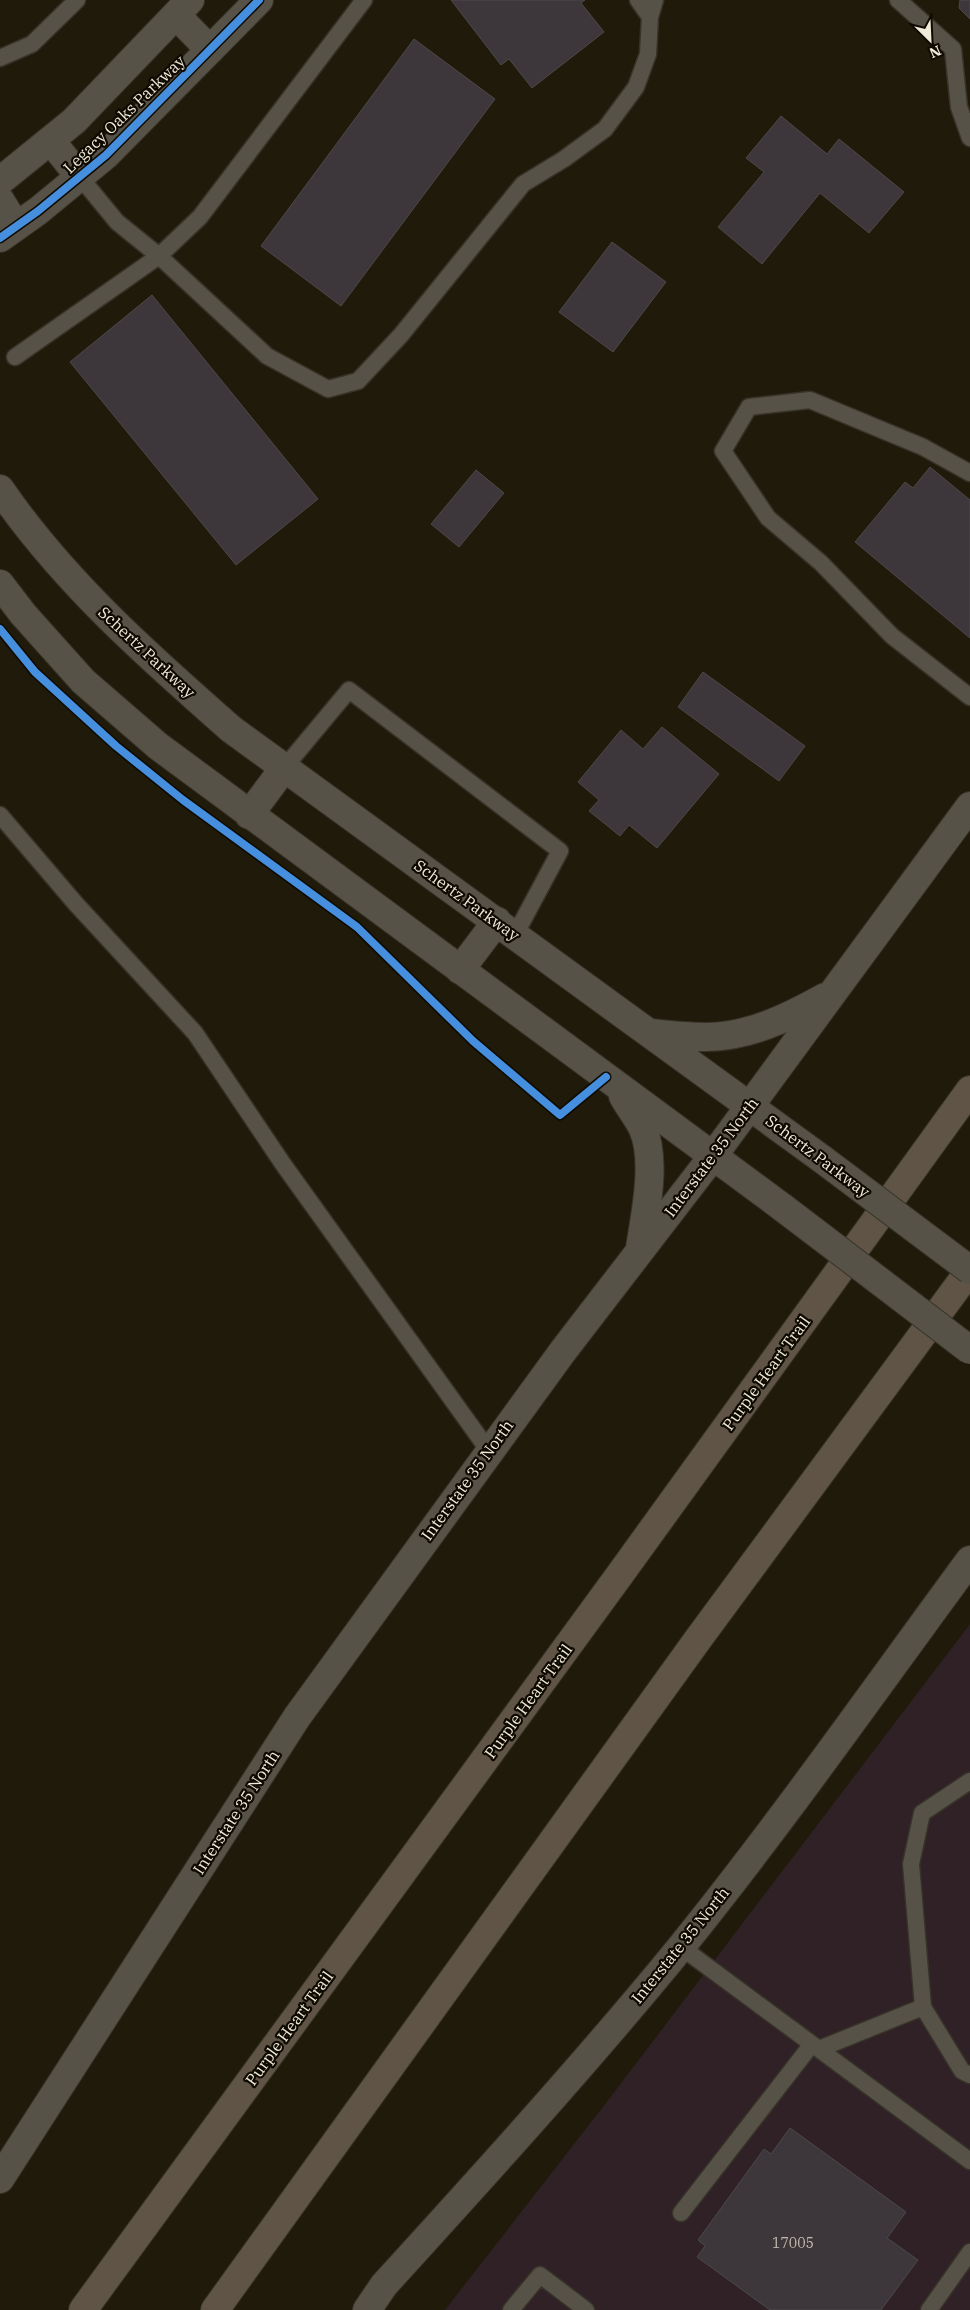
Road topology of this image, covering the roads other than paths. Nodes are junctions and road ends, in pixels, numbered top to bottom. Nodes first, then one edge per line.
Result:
1 (77, 0) edge
2 (259, 0) edge
3 (364, 0) edge
4 (638, 0) edge
5 (654, 0) edge
6 (898, 0) edge
7 (183, 8) edge
8 (650, 17) junction
9 (210, 50) junction
10 (0, 58) edge
11 (970, 138) edge
12 (51, 141) junction
13 (80, 177) junction
14 (0, 181) edge
15 (0, 200) edge
16 (8, 232) edge
17 (159, 256) junction
18 (15, 357) dead end
19 (970, 473) edge
20 (0, 489) edge
21 (0, 584) edge
22 (970, 697) edge
23 (284, 768) junction
24 (970, 806) edge
25 (0, 815) edge
26 (249, 815) junction
27 (506, 928) junction
28 (460, 970) junction
29 (833, 992) junction
30 (651, 1034) junction
31 (616, 1084) junction
32 (970, 1090) edge
33 (750, 1106) junction
34 (713, 1156) junction
35 (640, 1251) junction
36 (970, 1270) edge
37 (970, 1350) edge
38 (489, 1451) junction
39 (970, 1560) edge
40 (970, 1781) edge
41 (970, 1795) edge
42 (948, 1796) junction
43 (681, 1947) junction
44 (923, 2007) junction
45 (815, 2046) junction
46 (970, 2075) edge
47 (970, 2161) edge
48 (0, 2179) edge
49 (681, 2213) dead end
50 (970, 2252) edge
51 (83, 2310) edge
52 (215, 2310) edge
53 (367, 2310) edge
54 (511, 2310) edge
55 (586, 2310) edge
56 (929, 2310) edge

1 - 10 lane
2 - 9 main road, Legacy Oaks Parkway
3 - 17 lane
4 - 8 lane
5 - 8 lane
6 - 11 lane
7 - 9 main road
7 - 12 main road, Legacy Oaks Parkway
8 - 17 lane
9 - 13 main road, Legacy Oaks Parkway
12 - 13 main road
12 - 14 main road, Legacy Oaks Parkway
13 - 16 main road, Legacy Oaks Parkway
13 - 17 lane
15 - 16 main road
17 - 18 lane
19 - 22 lane
20 - 23 main road, Schertz Parkway
21 - 26 main road
23 - 26 main road
23 - 27 main road, Schertz Parkway
23 - 27 lane
24 - 29 main road, Interstate 35 North
25 - 38 lane
26 - 28 main road
27 - 28 main road
27 - 30 main road, Schertz Parkway
28 - 31 main road
29 - 30 main road
29 - 33 main road, Interstate 35 North
30 - 33 main road, Schertz Parkway
31 - 34 main road
31 - 35 main road
32 - 51 highway, Purple Heart Trail
33 - 34 main road, Interstate 35 North
33 - 36 main road, Schertz Parkway, bridge
34 - 35 main road, Interstate 35 North
34 - 37 main road, bridge
35 - 38 main road, Interstate 35 North
36 - 52 highway
38 - 48 main road, Interstate 35 North
39 - 43 main road, Interstate 35 North
40 - 42 lane
41 - 42 lane
42 - 44 lane
43 - 45 lane
43 - 53 main road, Interstate 35 North
44 - 45 lane
44 - 46 lane
45 - 47 lane
45 - 49 lane
50 - 56 lane
54 - 55 lane

